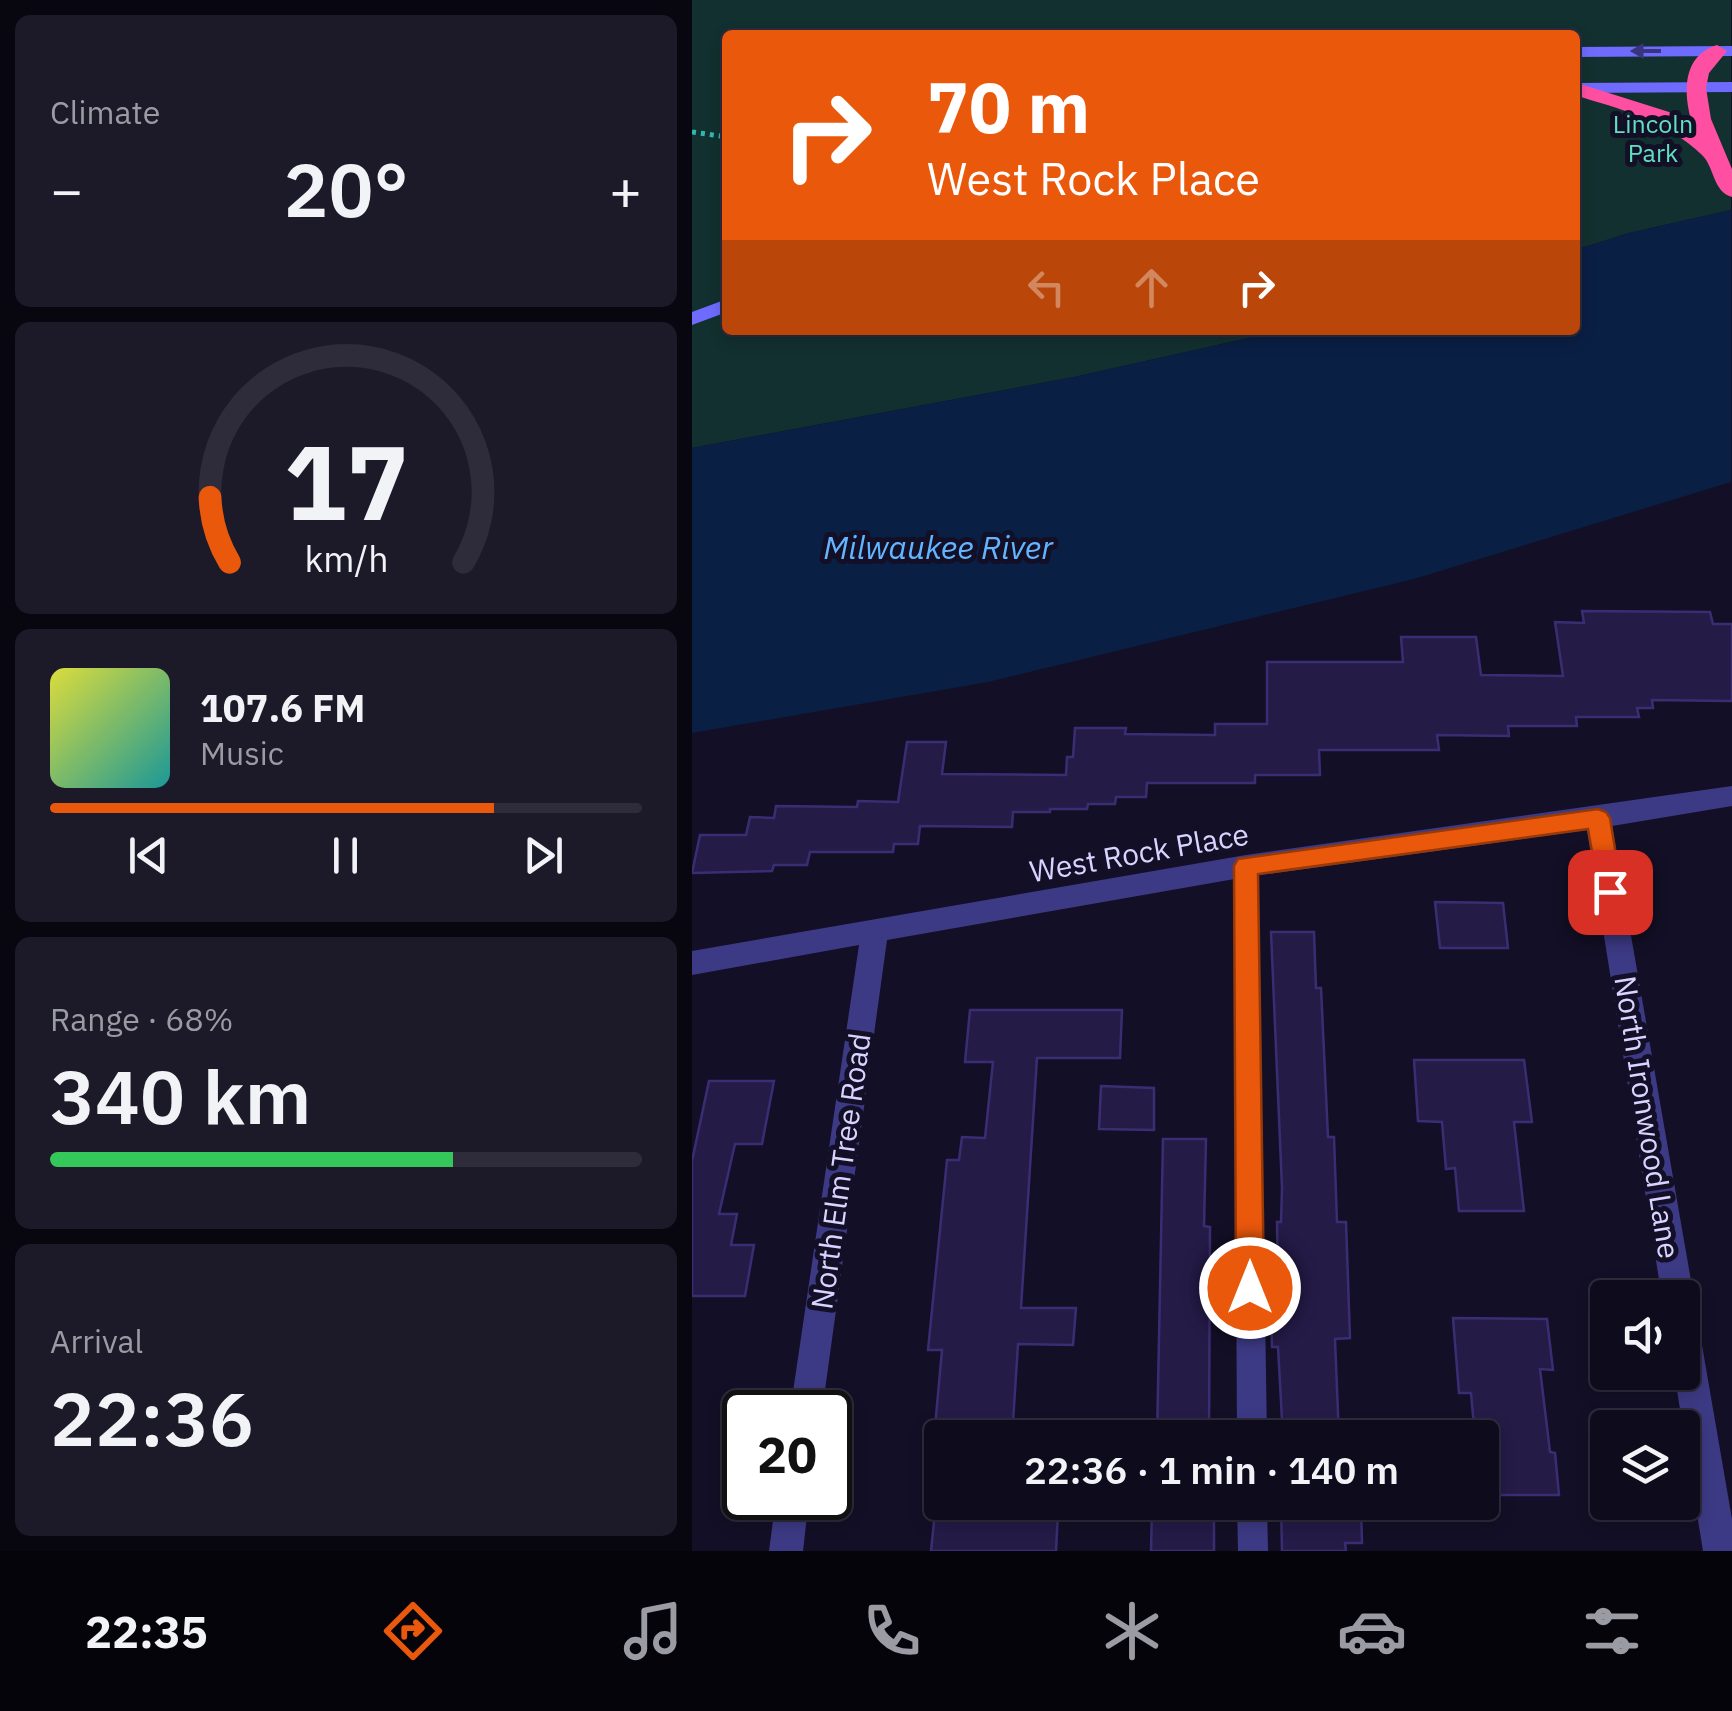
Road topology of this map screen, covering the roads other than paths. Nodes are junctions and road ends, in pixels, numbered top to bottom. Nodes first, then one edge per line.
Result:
1 (1724, 51) edge
2 (1580, 52) edge
3 (1732, 87) edge
4 (1580, 88) edge
5 (1696, 88) junction
6 (1580, 90) edge
7 (1713, 157) junction
8 (1732, 192) edge
9 (722, 307) edge
10 (692, 319) edge
11 (1732, 796) edge
12 (1598, 818) junction
13 (1246, 866) junction
14 (874, 930) junction
15 (692, 963) edge
16 (1675, 1280) edge
17 (809, 1390) edge
18 (1693, 1390) edge
19 (1252, 1420) edge
20 (791, 1520) edge
21 (1252, 1520) edge
22 (786, 1551) edge
23 (1253, 1551) edge
24 (1720, 1551) edge

1 -> 2 main road
1 - 5 highway
3 - 5 main road
4 - 5 main road
5 - 7 highway
6 - 7 highway
7 - 8 highway
9 - 10 main road
11 - 12 street, West Rock Place
12 - 13 street, West Rock Place
12 - 16 street, North Ironwood Lane
13 - 14 street, West Rock Place
13 - 19 lane
14 - 15 street, West Rock Place
14 - 17 street, North Elm Tree Road
18 - 24 street
20 - 22 street
21 - 23 lane

